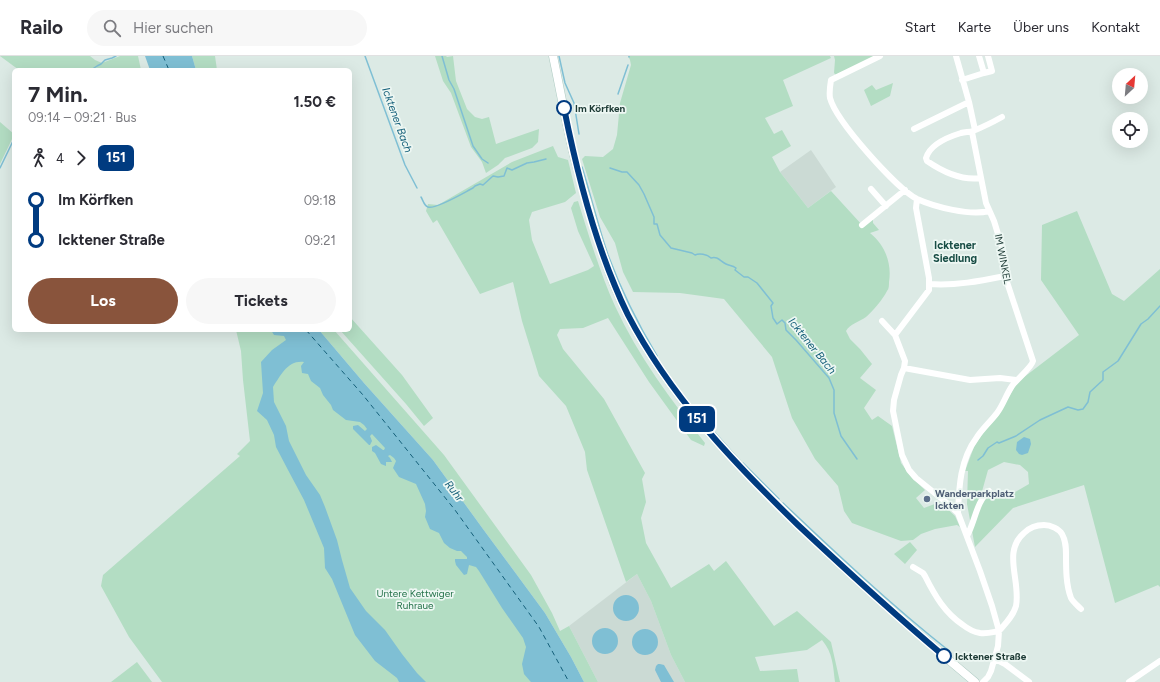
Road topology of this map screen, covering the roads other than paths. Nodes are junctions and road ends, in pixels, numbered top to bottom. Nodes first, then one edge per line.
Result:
1 (553, 56) edge
2 (880, 56) edge
3 (956, 56) edge
4 (979, 56) edge
5 (988, 56) edge
6 (984, 73) junction
7 (962, 80) junction
8 (969, 102) junction
9 (999, 117) dead end
10 (914, 129) dead end
11 (973, 131) junction
12 (981, 178) junction
13 (871, 189) dead end
14 (905, 190) junction
15 (917, 198) junction
16 (886, 206) junction
17 (989, 211) junction
18 (862, 225) dead end
19 (1005, 276) junction
20 (929, 284) junction
21 (882, 321) dead end
22 (895, 335) junction
23 (904, 368) junction
24 (1016, 380) junction
25 (989, 491) dead end
26 (958, 513) junction
27 (967, 536) junction
28 (913, 567) dead end
29 (1081, 609) dead end
30 (999, 631) junction
31 (995, 659) junction
32 (1160, 661) edge
33 (975, 682) edge
34 (983, 682) edge
35 (1029, 682) edge
36 (1129, 682) edge

1 - 33 main road
2 - 14 street
3 - 7 street, IM WINKEL
4 - 6 street
5 - 6 street
6 - 7 street
7 - 8 street, IM WINKEL
8 - 10 street
8 - 11 street, IM WINKEL
9 - 11 street
11 - 12 street, IM WINKEL
11 - 12 street
12 - 17 street, IM WINKEL
13 - 16 street
14 - 15 street
14 - 16 street
15 - 17 street
15 - 20 street
16 - 18 street
17 - 19 street, IM WINKEL
19 - 20 street
19 - 24 street, IM WINKEL
20 - 22 street
21 - 22 street
22 - 23 street
23 - 24 street
23 - 26 street
24 - 26 street
25 - 27 street
26 - 27 street
27 - 30 street
28 - 30 street
29 - 30 street
30 - 31 street
31 - 34 street
31 - 35 street
32 - 36 street

